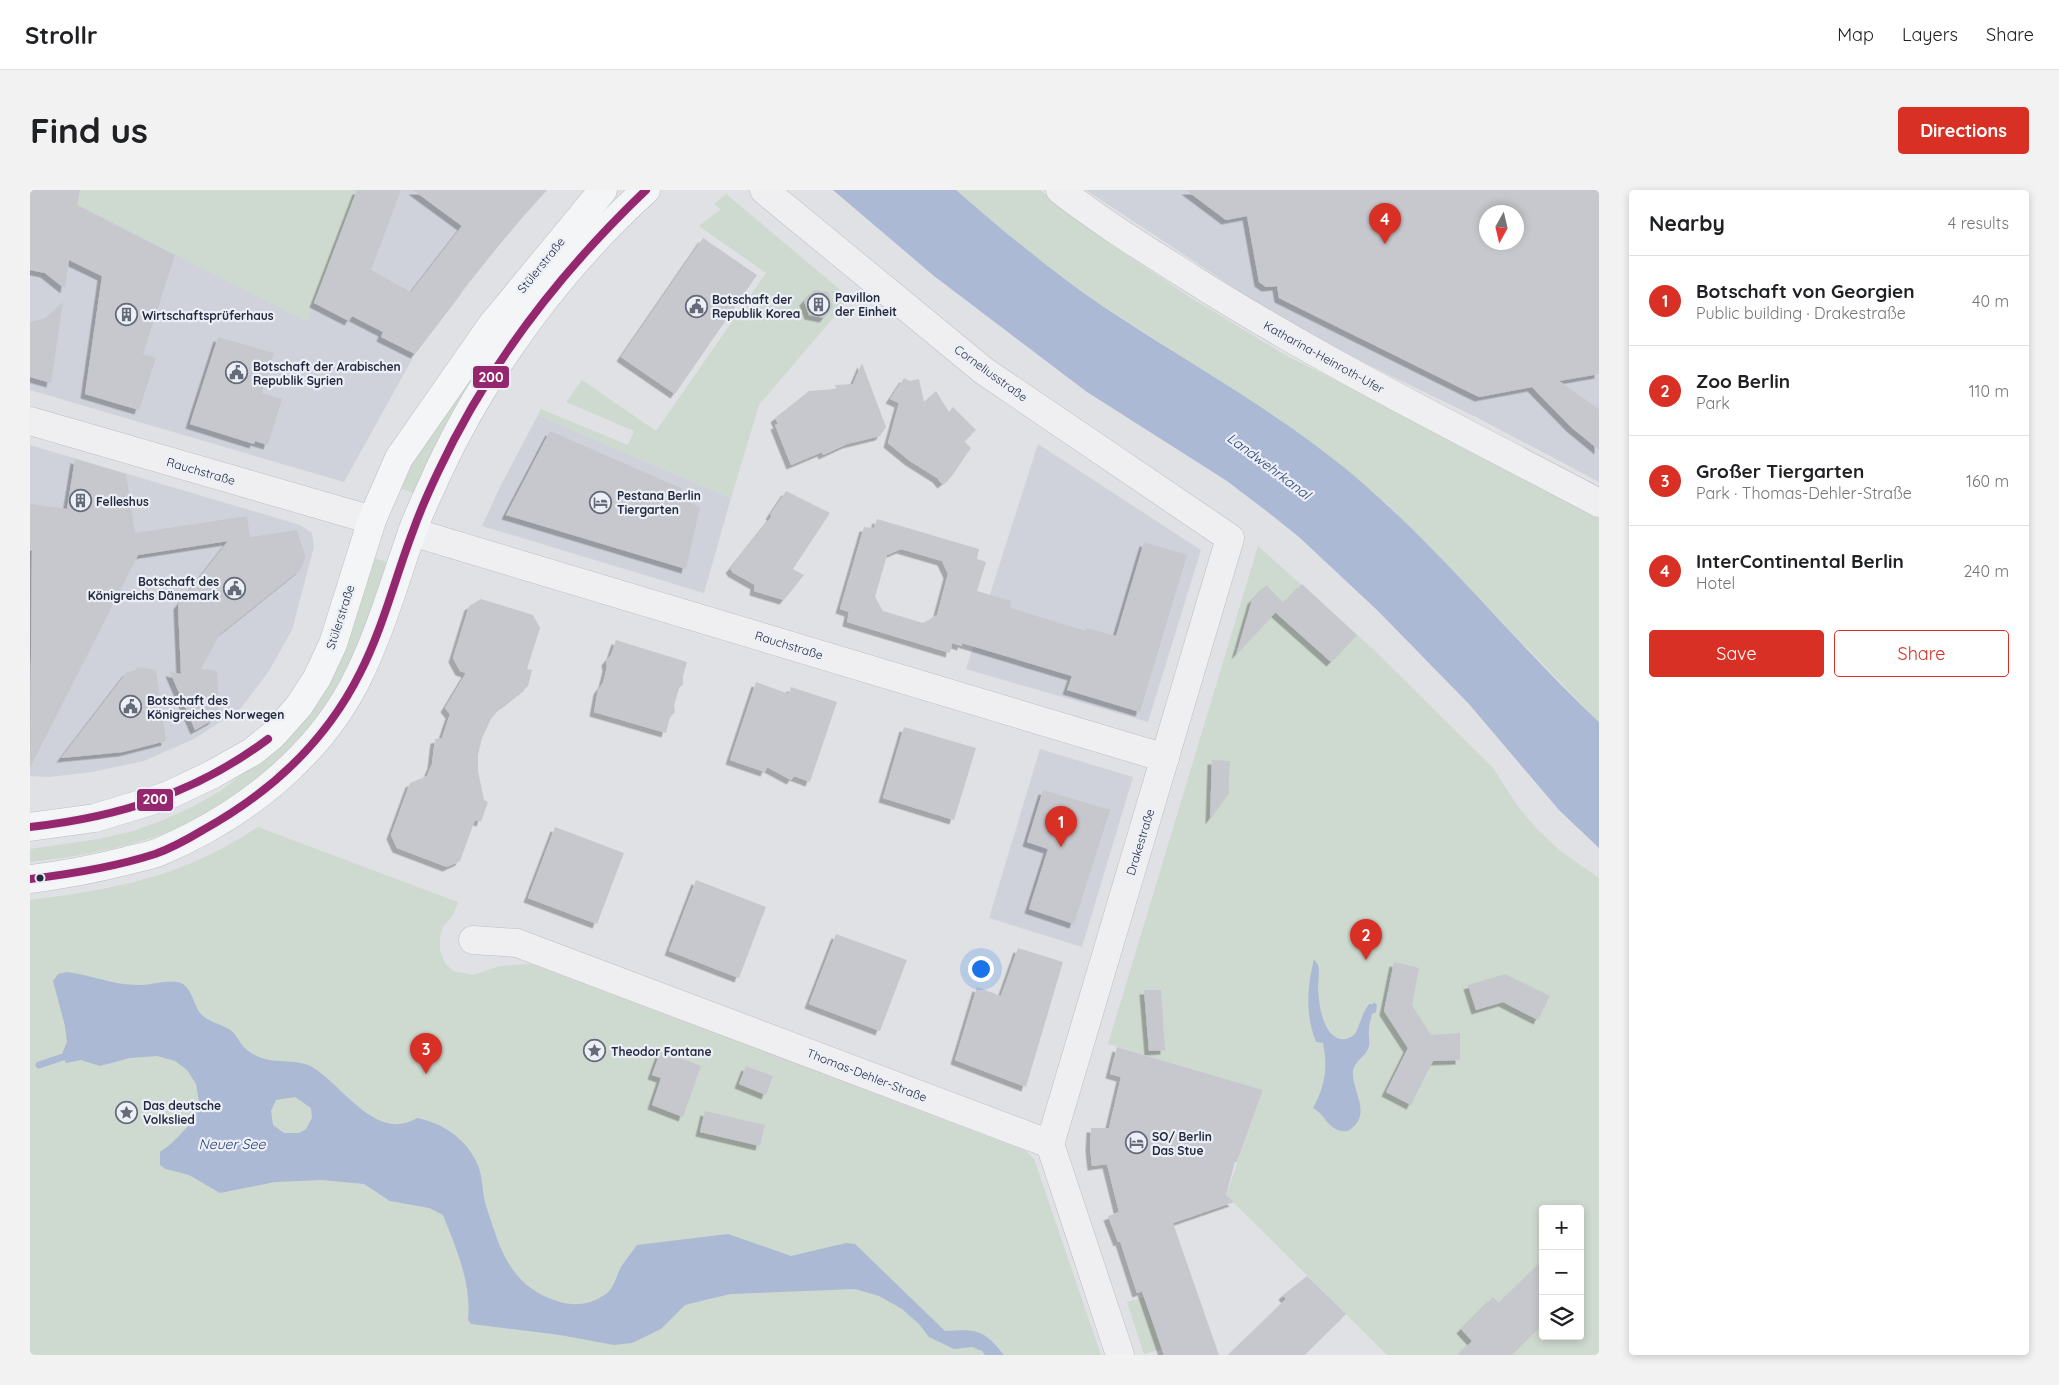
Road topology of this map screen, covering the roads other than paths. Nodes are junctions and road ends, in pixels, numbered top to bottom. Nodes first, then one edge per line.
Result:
1 (603, 190) edge
2 (646, 190) edge
3 (764, 190) edge
4 (1060, 190) edge
5 (30, 422) edge
6 (1599, 503) edge
7 (372, 520) junction
8 (412, 532) junction
9 (1230, 538) joint
10 (1165, 758) junction
11 (30, 827) edge
12 (30, 878) edge
13 (473, 940) dead end
14 (1050, 1144) junction
15 (1120, 1355) edge

1 - 7 main road, Stülerstraße
2 - 8 main road, Stülerstraße
3 - 9 street, Corneliusstraße
4 - 6 street, Katharina-Heinroth-Ufer
5 - 7 street, Rauchstraße
7 - 8 main road
7 - 11 main road, Stülerstraße
8 - 10 street, Rauchstraße
8 - 12 main road, Stülerstraße
9 - 10 street, Drakestraße
10 - 14 street, Drakestraße
13 - 14 street, Thomas-Dehler-Straße
14 - 15 street

